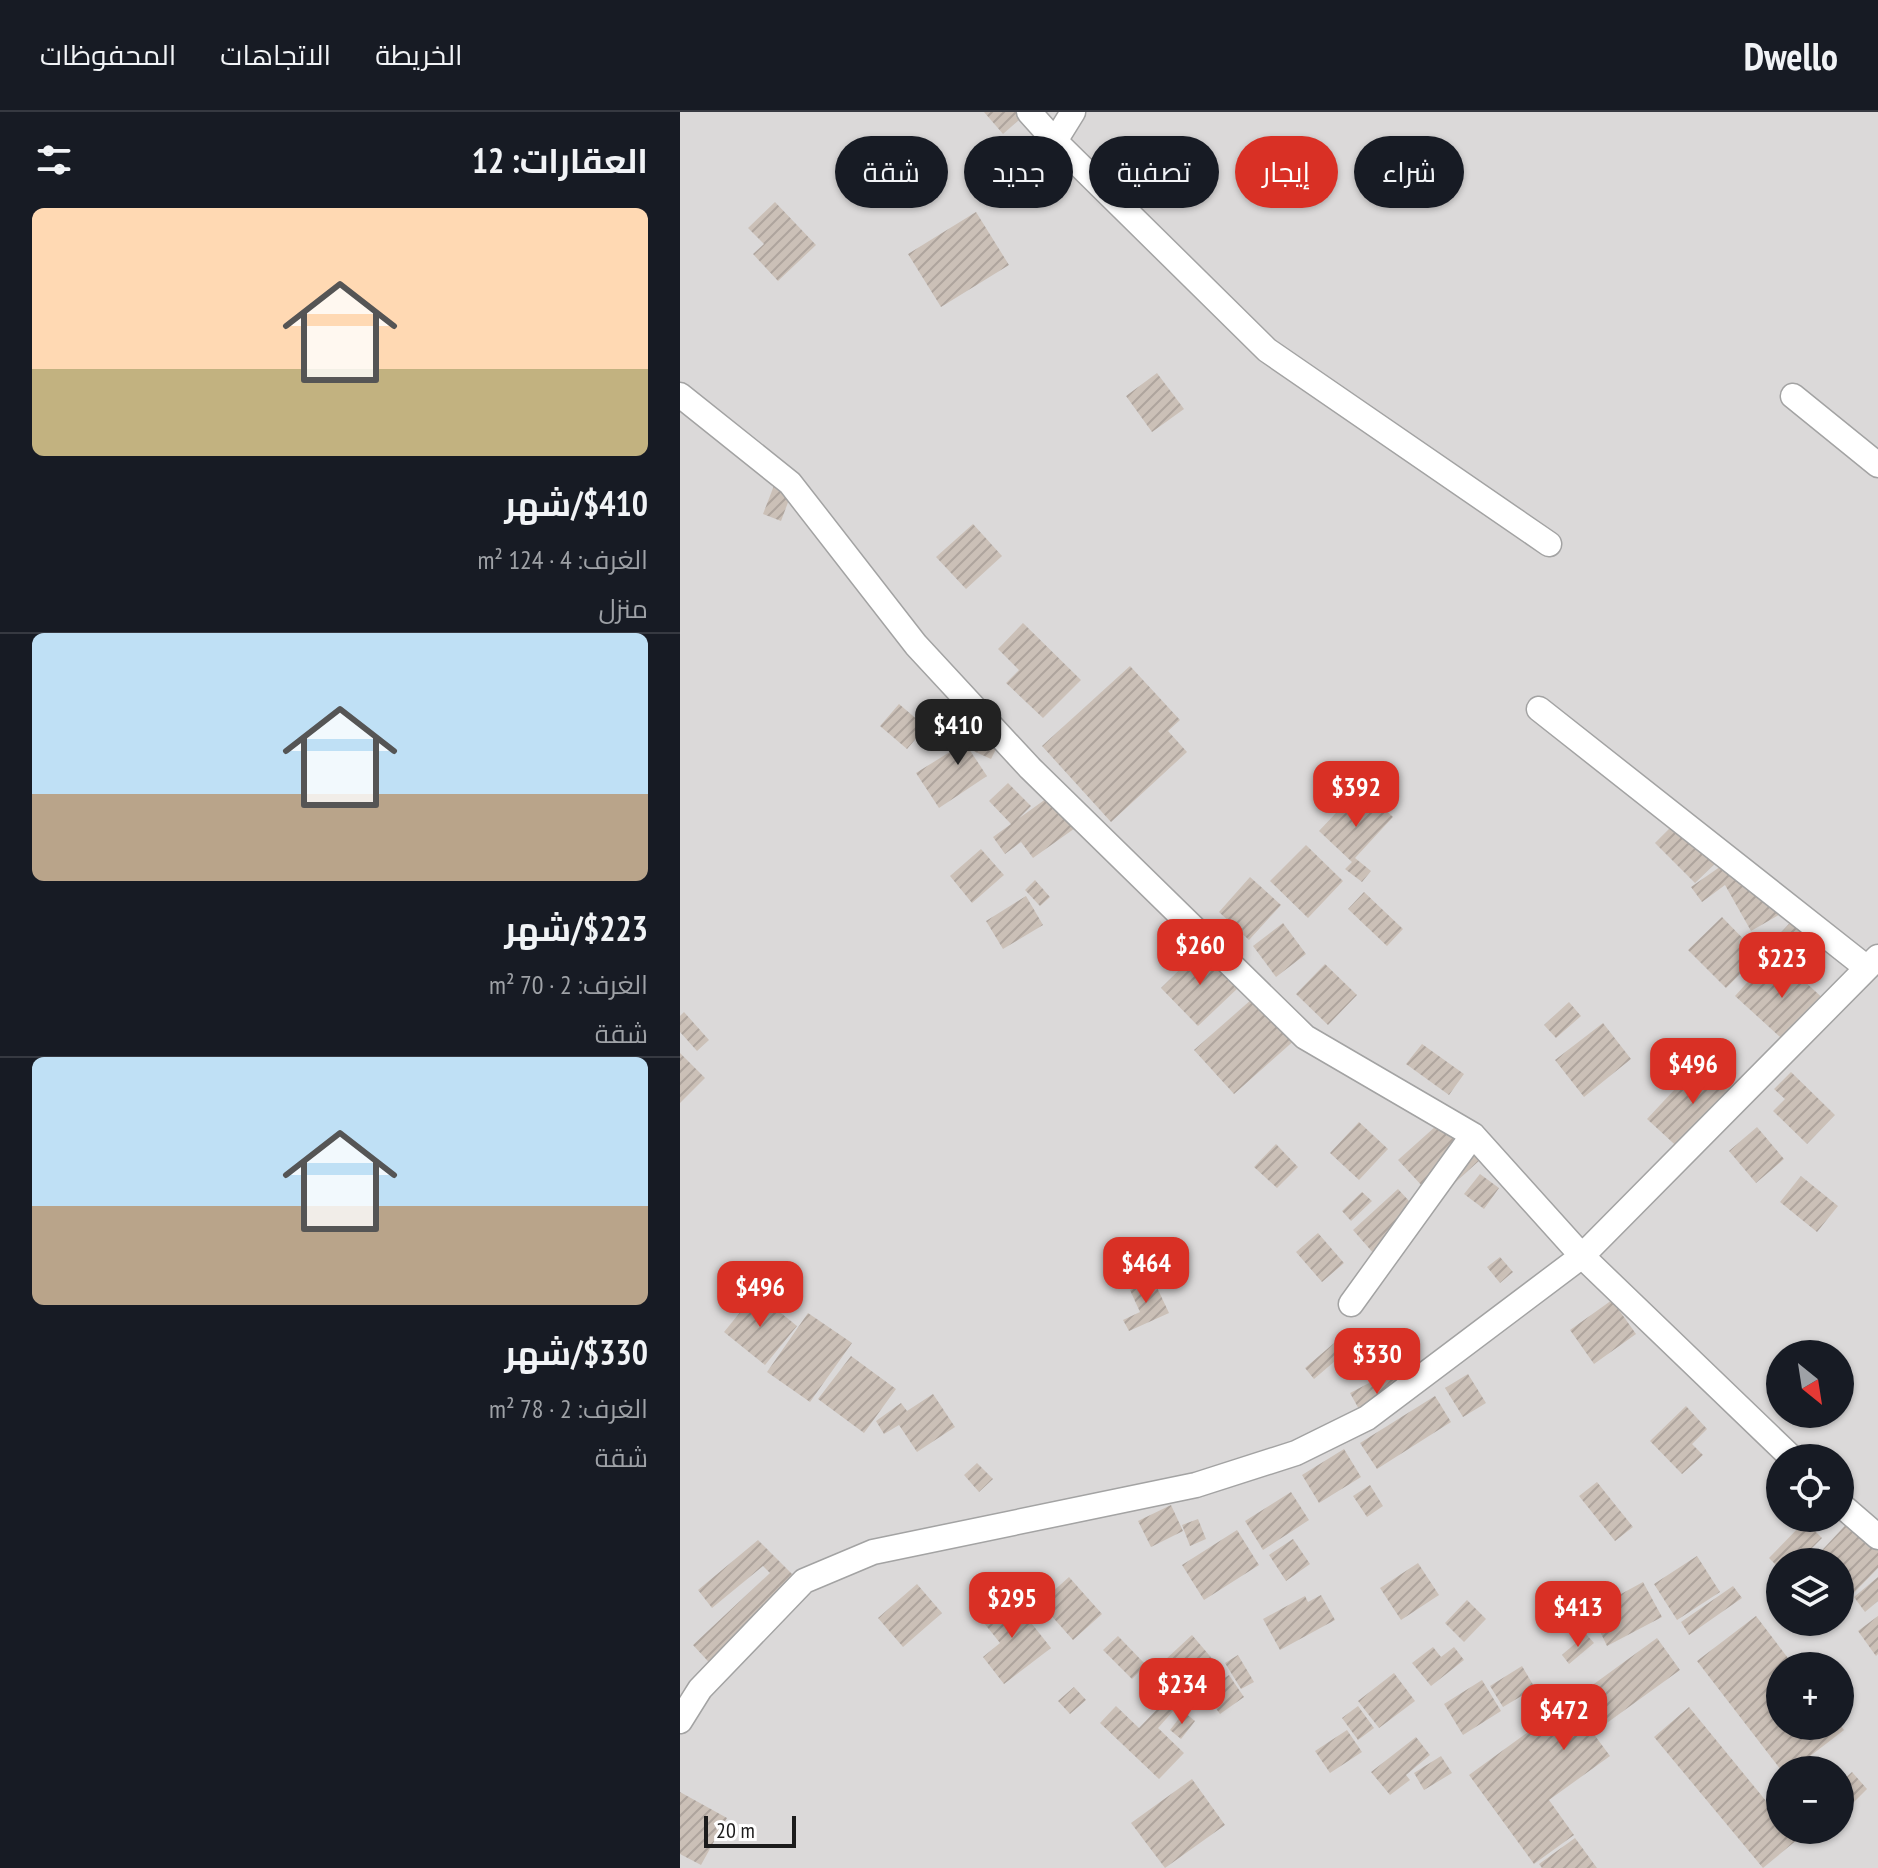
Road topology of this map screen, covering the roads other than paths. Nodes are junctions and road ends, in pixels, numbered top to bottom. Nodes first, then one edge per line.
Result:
1 (1029, 112) edge
2 (1073, 112) edge
3 (1051, 136) edge
4 (1058, 136) edge
5 (1073, 159) edge
6 (680, 395) edge
7 (1793, 396) dead end
8 (1878, 465) edge
9 (1549, 544) dead end
10 (1539, 709) dead end
11 (1873, 962) edge
12 (1473, 1135) junction
13 (1582, 1256) junction
14 (1351, 1304) dead end
15 (1777, 1444) edge
16 (1854, 1516) edge
17 (1878, 1537) edge
18 (680, 1721) edge

1 - 3 street
2 - 4 street
5 - 9 street
6 - 12 street
7 - 8 street
10 - 11 street
11 - 13 street
12 - 13 street
12 - 14 street
13 - 15 street
13 - 18 street
16 - 17 street

